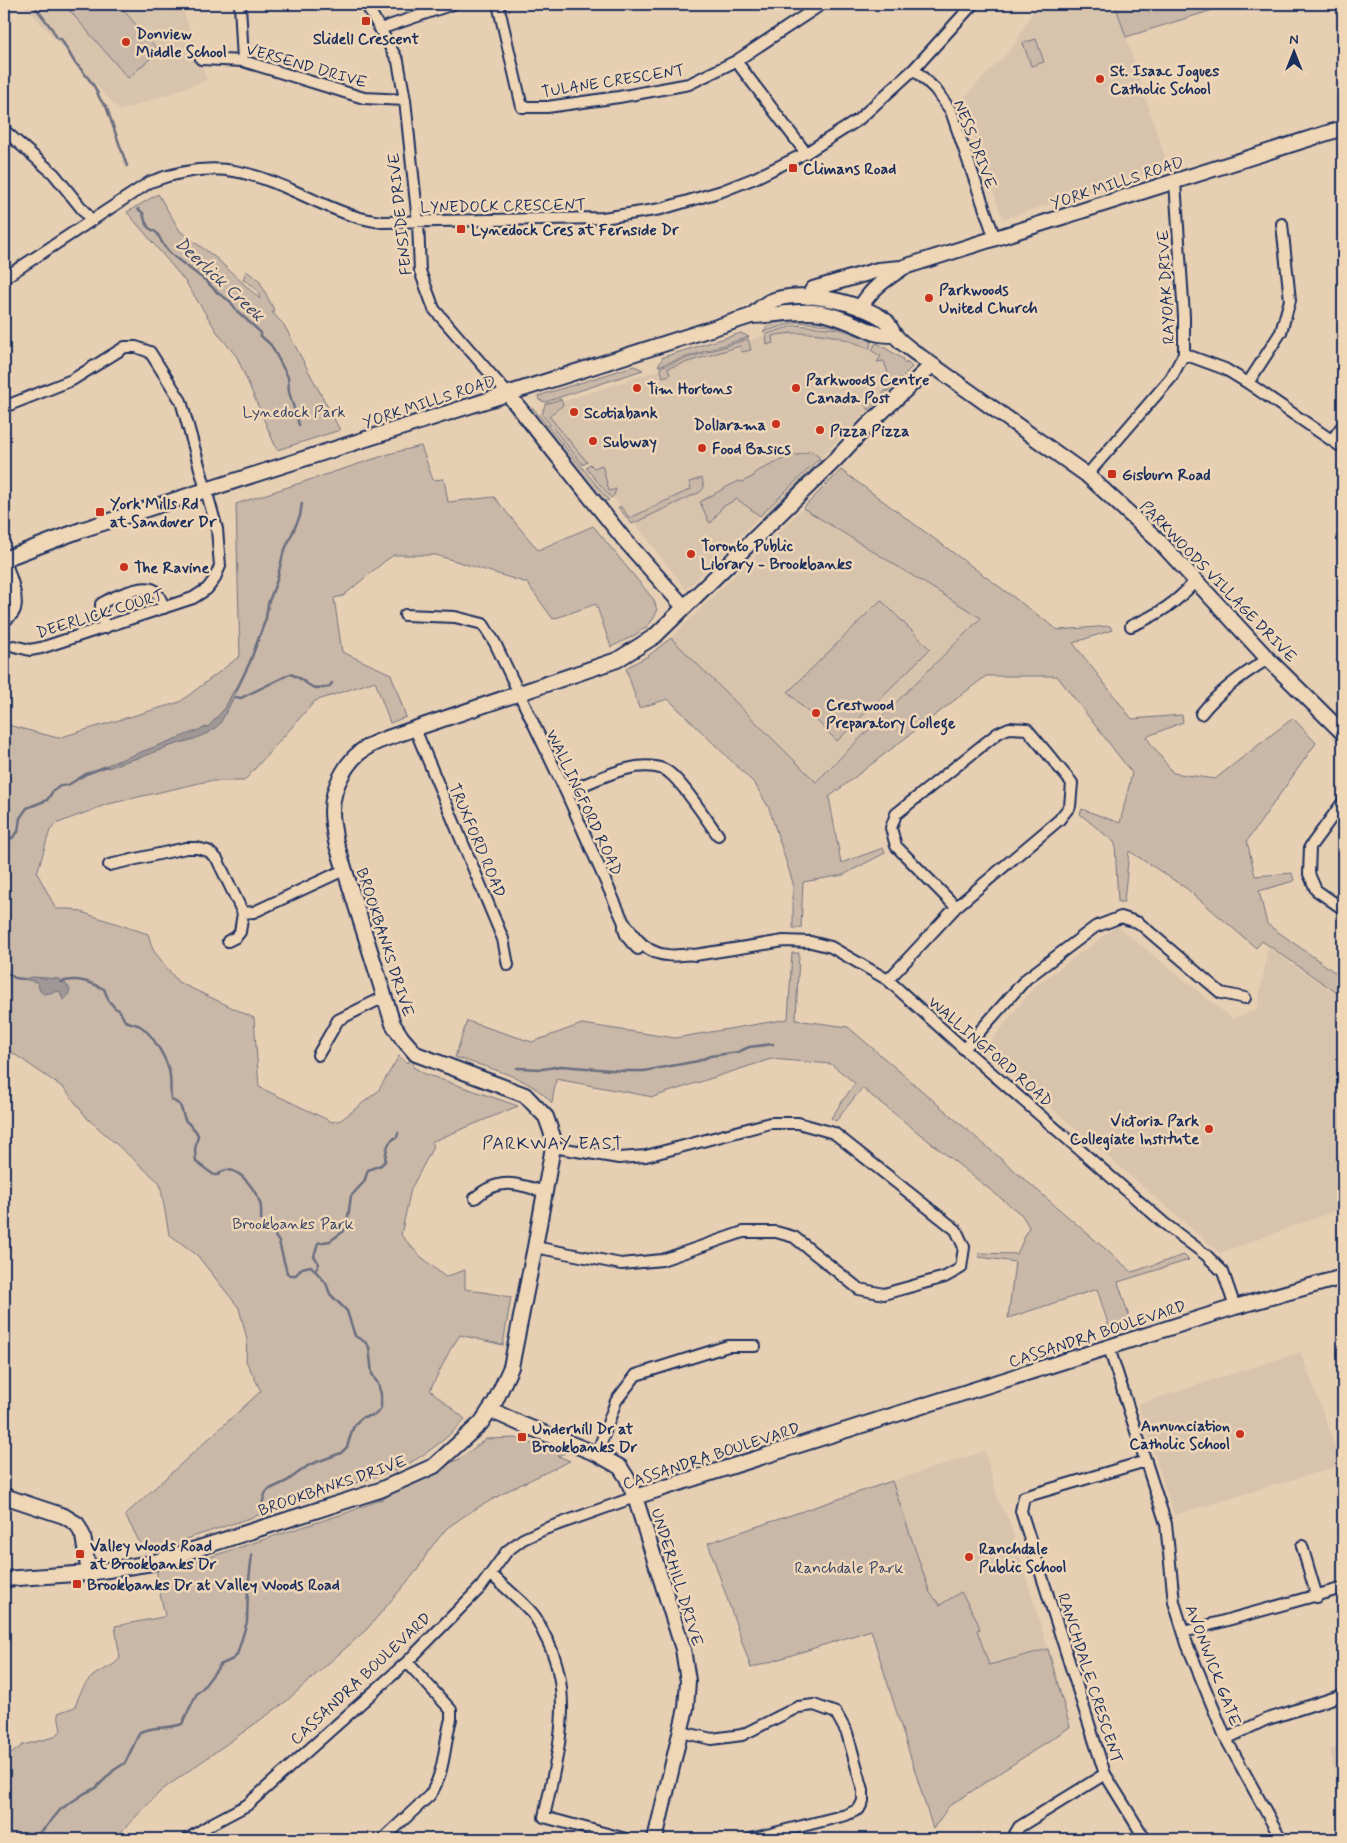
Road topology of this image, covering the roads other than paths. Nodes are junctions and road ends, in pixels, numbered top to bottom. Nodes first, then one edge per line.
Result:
1 (240, 4) edge
2 (366, 4) edge
3 (453, 4) edge
4 (498, 4) edge
5 (822, 4) edge
6 (973, 4) edge
7 (380, 28) junction
8 (201, 59) dead end
9 (243, 61) junction
10 (736, 61) junction
11 (914, 69) junction
12 (405, 100) junction
13 (4, 126) edge
14 (1343, 128) edge
15 (806, 153) junction
16 (1175, 182) junction
17 (91, 220) junction
18 (418, 222) junction
19 (1282, 224) dead end
20 (995, 239) junction
21 (902, 268) junction
22 (4, 278) edge
23 (808, 297) junction
24 (860, 308) junction
25 (792, 312) junction
26 (751, 316) junction
27 (852, 322) joint
28 (895, 336) junction
29 (1184, 354) junction
30 (932, 365) junction
31 (1248, 383) junction
32 (508, 394) junction
33 (4, 407) edge
34 (1343, 425) edge
35 (1332, 440) junction
36 (1343, 448) edge
37 (1087, 475) junction
38 (207, 490) junction
39 (4, 559) edge
40 (4, 564) edge
41 (1195, 581) junction
42 (684, 607) junction
43 (164, 608) junction
44 (405, 615) dead end
45 (4, 619) edge
46 (1131, 626) dead end
47 (105, 628) junction
48 (14, 646) dead end
49 (1268, 659) junction
50 (518, 694) junction
51 (1201, 714) dead end
52 (415, 729) junction
53 (1343, 733) edge
54 (566, 792) junction
55 (1343, 802) edge
56 (718, 836) dead end
57 (109, 865) dead end
58 (344, 870) junction
59 (956, 907) junction
60 (1343, 909) edge
61 (244, 913) junction
62 (228, 941) dead end
63 (508, 965) dead end
64 (888, 980) junction
65 (384, 998) junction
66 (1245, 998) dead end
67 (964, 1049) junction
68 (318, 1054) dead end
69 (553, 1147) junction
70 (544, 1192) junction
71 (475, 1198) dead end
72 (535, 1248) junction
73 (1343, 1277) edge
74 (1235, 1307) junction
75 (755, 1346) dead end
76 (1109, 1348) junction
77 (490, 1410) junction
78 (521, 1424) junction
79 (474, 1431) junction
80 (598, 1454) junction
81 (1146, 1461) junction
82 (4, 1496) edge
83 (636, 1497) junction
84 (1302, 1546) dead end
85 (89, 1573) junction
86 (491, 1574) junction
87 (4, 1579) edge
88 (1343, 1588) edge
89 (1317, 1597) junction
90 (1184, 1632) junction
91 (406, 1662) junction
92 (1343, 1695) edge
93 (681, 1732) junction
94 (1226, 1739) junction
95 (1106, 1774) junction
96 (188, 1839) edge
97 (383, 1839) edge
98 (626, 1839) edge
99 (655, 1839) edge
100 (751, 1839) edge
101 (1012, 1839) edge
102 (1145, 1839) edge
103 (1282, 1839) edge

1 - 9 street
2 - 7 street, FENSIDE DRIVE
3 - 7 street
4 - 10 street, TULANE CRESCENT
5 - 10 street, TULANE CRESCENT
6 - 11 street, LYNEDOCK CRESCENT
7 - 12 street, FENSIDE DRIVE
8 - 9 street, VERSEND DRIVE
9 - 12 street, VERSEND DRIVE
10 - 15 street
11 - 15 street, LYNEDOCK CRESCENT
11 - 20 street, NESS DRIVE
12 - 18 street, FENSIDE DRIVE
13 - 17 street
14 - 16 street, YORK MILLS ROAD
15 - 18 street, LYNEDOCK CRESCENT
16 - 20 street, YORK MILLS ROAD
16 - 29 street, RAYOAK DRIVE
17 - 18 street, LYNEDOCK CRESCENT
17 - 22 street, LYNEDOCK CRESCENT
18 - 32 street, FENSIDE DRIVE
19 - 31 street
20 - 21 street, YORK MILLS ROAD
21 - 23 street, YORK MILLS ROAD
21 - 24 street, YORK MILLS ROAD
23 - 24 street, YORK MILLS ROAD
23 - 26 street, YORK MILLS ROAD
24 - 25 street
24 - 28 street, PARKWOODS VILLAGE DRIVE
25 - 26 street, YORK MILLS ROAD
25 - 27 street, YORK MILLS ROAD
26 - 32 street, YORK MILLS ROAD
27 - 28 street, PARKWOODS VILLAGE DRIVE
28 - 30 street, PARKWOODS VILLAGE DRIVE
29 - 31 street, RAYOAK DRIVE
29 - 37 street
30 - 37 street, PARKWOODS VILLAGE DRIVE
30 - 42 street, BROOKBANKS DRIVE
31 - 35 street, RAYOAK DRIVE
32 - 38 street, YORK MILLS ROAD
32 - 42 street, FENSIDE DRIVE
33 - 38 street, DEERLICK COURT
34 - 35 street
35 - 36 street, RAYOAK DRIVE
37 - 41 street, PARKWOODS VILLAGE DRIVE
38 - 39 street, YORK MILLS ROAD
38 - 43 street, DEERLICK COURT
40 - 45 street
41 - 46 street
41 - 49 street, PARKWOODS VILLAGE DRIVE
42 - 50 street, BROOKBANKS DRIVE
43 - 47 street, DEERLICK COURT
43 - 47 street
44 - 50 street, WALLINGFORD ROAD
47 - 48 street, DEERLICK COURT
49 - 51 street
49 - 53 street, PARKWOODS VILLAGE DRIVE
50 - 52 street, BROOKBANKS DRIVE
50 - 54 street, WALLINGFORD ROAD
52 - 58 street, BROOKBANKS DRIVE
52 - 63 street, TRUXFORD ROAD
54 - 56 street
54 - 64 street, WALLINGFORD ROAD
55 - 60 street
57 - 61 street
58 - 61 street
58 - 65 street, BROOKBANKS DRIVE
59 - 59 street
59 - 64 street
61 - 62 street
64 - 67 street, WALLINGFORD ROAD
65 - 68 street
65 - 69 street, BROOKBANKS DRIVE
66 - 67 street
67 - 74 street, WALLINGFORD ROAD
69 - 70 street, BROOKBANKS DRIVE
69 - 72 street
70 - 71 street
70 - 72 street, BROOKBANKS DRIVE
72 - 77 street, BROOKBANKS DRIVE
73 - 74 street, CASSANDRA BOULEVARD
74 - 76 street, CASSANDRA BOULEVARD
75 - 80 street
76 - 81 street, AVONWICK GATE
76 - 83 street, CASSANDRA BOULEVARD
77 - 78 street, UNDERHILL DRIVE
77 - 79 street, BROOKBANKS DRIVE
78 - 79 street
78 - 80 street, UNDERHILL DRIVE
79 - 85 street, BROOKBANKS DRIVE
80 - 83 street, UNDERHILL DRIVE
81 - 90 street, AVONWICK GATE
81 - 95 street, RANCHDALE CRESCENT
82 - 85 street
83 - 86 street, CASSANDRA BOULEVARD
83 - 93 street, UNDERHILL DRIVE
84 - 89 street
85 - 87 street, BROOKBANKS DRIVE
86 - 91 street, CASSANDRA BOULEVARD
86 - 98 street
88 - 89 street
89 - 90 street
90 - 94 street, AVONWICK GATE
91 - 96 street, CASSANDRA BOULEVARD
91 - 97 street
92 - 94 street
93 - 99 street, UNDERHILL DRIVE
93 - 100 street
94 - 103 street, AVONWICK GATE
95 - 101 street
95 - 102 street, RANCHDALE CRESCENT

